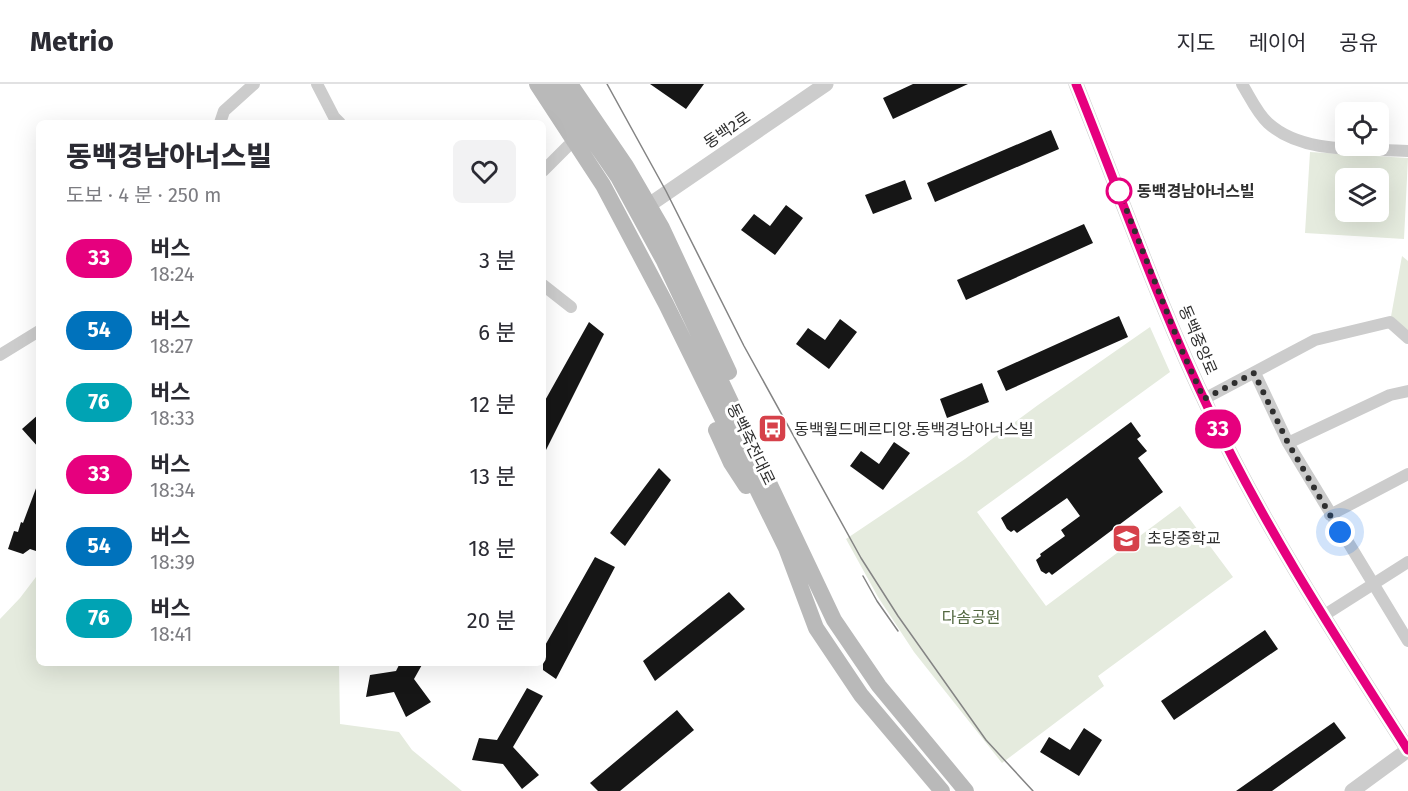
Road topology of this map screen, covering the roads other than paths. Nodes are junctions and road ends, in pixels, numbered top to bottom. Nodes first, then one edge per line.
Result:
1 (254, 84) edge
2 (317, 84) edge
3 (529, 84) edge
4 (537, 84) edge
5 (554, 84) edge
6 (570, 84) edge
7 (826, 84) edge
8 (1076, 84) edge
9 (1242, 84) edge
10 (221, 120) edge
11 (337, 120) edge
12 (568, 146) junction
13 (1408, 151) edge
14 (546, 168) edge
15 (649, 205) junction
16 (546, 287) edge
17 (571, 307) dead end
18 (36, 333) edge
19 (1408, 339) edge
20 (0, 355) edge
21 (1254, 373) junction
22 (1408, 391) edge
23 (1204, 399) junction
24 (1288, 443) junction
25 (1408, 474) edge
26 (1330, 515) junction
27 (790, 541) junction
28 (1408, 562) edge
29 (1372, 583) junction
30 (1323, 616) junction
31 (1408, 642) edge
32 (1408, 750) edge
33 (942, 791) edge
34 (966, 791) edge
35 (1352, 791) edge

1 - 10 street
2 - 11 street
3 - 12 main road
4 - 27 main road, 동백죽전대로
5 - 27 main road, 동백죽전대로
6 - 15 main road
7 - 15 street, 동백2로
8 - 23 street, 동백중앙로
9 - 13 street
12 - 14 street
12 - 27 main road
15 - 27 main road
16 - 17 street
18 - 20 street
19 - 21 street
21 - 23 street
21 - 24 street
22 - 24 street
23 - 30 street, 동백중앙로
24 - 26 street
25 - 26 street
26 - 29 street
27 - 33 main road, 동백죽전대로
27 - 34 main road, 동백죽전대로
28 - 29 street
29 - 30 street
29 - 31 street
30 - 32 street, 동백중앙로
32 - 35 street

